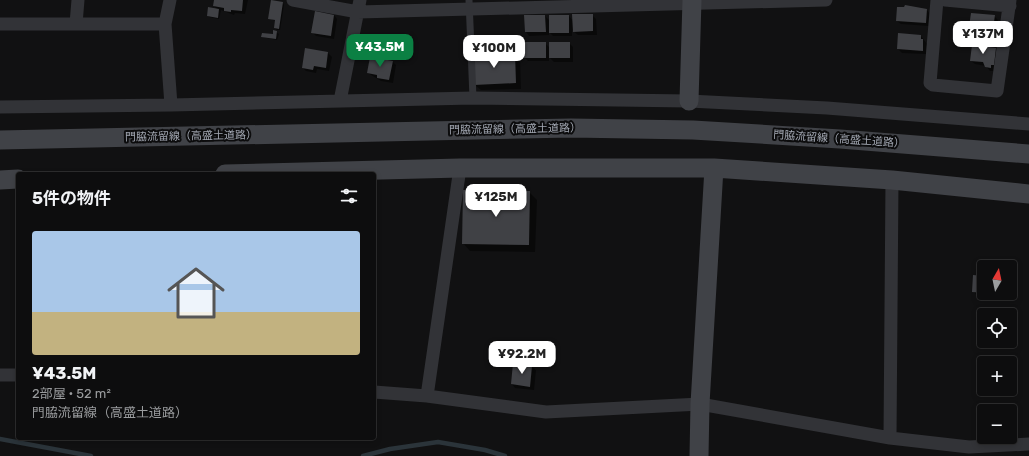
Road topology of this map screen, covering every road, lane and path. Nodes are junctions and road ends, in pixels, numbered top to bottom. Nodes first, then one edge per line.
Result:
1 (78, 0) edge
2 (170, 0) edge
3 (293, 0) edge
4 (826, 0) edge
5 (937, 0) edge
6 (945, 0) edge
7 (784, 1) edge
8 (692, 2) edge
9 (1010, 3) edge
10 (469, 5) edge
11 (359, 6) edge
12 (0, 24) edge
13 (76, 24) junction
14 (165, 24) junction
15 (473, 98) junction
16 (340, 101) junction
17 (689, 101) junction
18 (171, 105) junction
19 (0, 107) edge
20 (1029, 124) edge
21 (0, 140) edge
22 (1029, 154) edge
23 (460, 168) junction
24 (714, 168) junction
25 (303, 172) edge
26 (16, 179) edge
27 (0, 180) edge
28 (892, 180) junction
29 (1029, 194) edge
30 (0, 374) edge
31 (16, 375) edge
32 (376, 392) edge
33 (427, 396) junction
34 (700, 404) junction
35 (890, 438) junction
36 (1029, 444) edge
37 (700, 456) edge

1 - 13 street
2 - 14 street
3 - 11 street
4 - 7 street
5 - 9 street
6 - 9 street
7 - 8 street
8 - 10 street
8 - 17 street
10 - 11 street
10 - 15 lane
11 - 16 street
12 - 13 street
13 - 14 street
14 - 18 street
15 - 16 street
15 - 17 street
16 - 18 street
17 - 20 street
18 - 19 street
21 - 22 street, 門脇流留線（高盛土道路）
23 - 24 street
23 - 25 street
23 - 33 street
24 - 28 street
24 - 34 street
26 - 27 street
28 - 29 street
28 - 35 street
30 - 31 street
32 - 33 street
33 - 34 street
34 - 35 street
34 - 37 street
35 - 36 street

